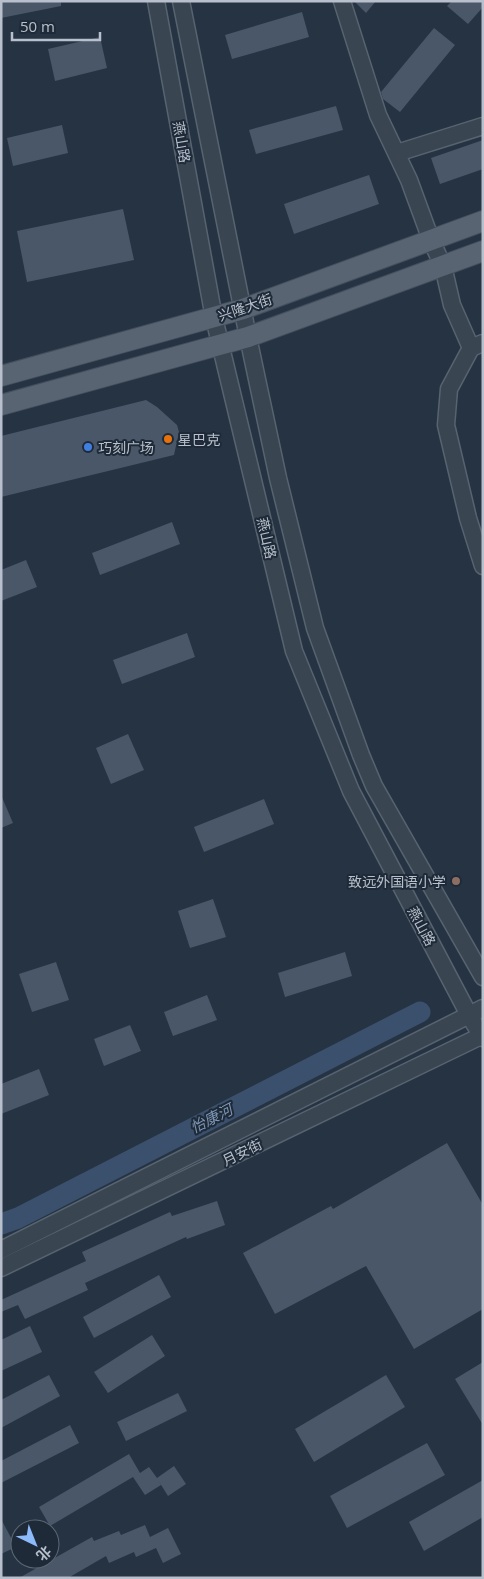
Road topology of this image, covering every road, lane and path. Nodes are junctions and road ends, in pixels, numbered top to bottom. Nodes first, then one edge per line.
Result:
1 (156, 1) edge
2 (180, 1) edge
3 (342, 1) edge
4 (483, 126) edge
5 (397, 153) junction
6 (483, 221) edge
7 (431, 240) junction
8 (483, 252) edge
9 (443, 266) junction
10 (243, 309) junction
11 (214, 318) junction
12 (248, 337) junction
13 (221, 345) junction
14 (477, 345) edge
15 (1, 376) edge
16 (1, 405) edge
17 (483, 566) edge
18 (483, 977) edge
19 (476, 1012) edge
20 (482, 1036) edge
21 (2, 1248) edge
22 (1, 1268) edge

1 - 11 street, 燕山路
2 - 10 street, 燕山路
3 - 5 street
4 - 5 street
5 - 7 street
6 - 7 main road, 兴隆大街
7 - 9 street
7 - 10 main road, 兴隆大街
8 - 9 main road, 兴隆大街
9 - 12 main road, 兴隆大街
9 - 14 street
10 - 11 main road, 兴隆大街
10 - 12 street, 燕山路
11 - 13 street, 燕山路
11 - 15 main road, 兴隆大街
12 - 13 main road, 兴隆大街
12 - 18 street, 燕山路
13 - 16 main road, 兴隆大街
13 - 19 street, 燕山路
14 - 17 street
19 - 20 street, 燕山路
19 - 21 street
20 - 22 street, 月安街

